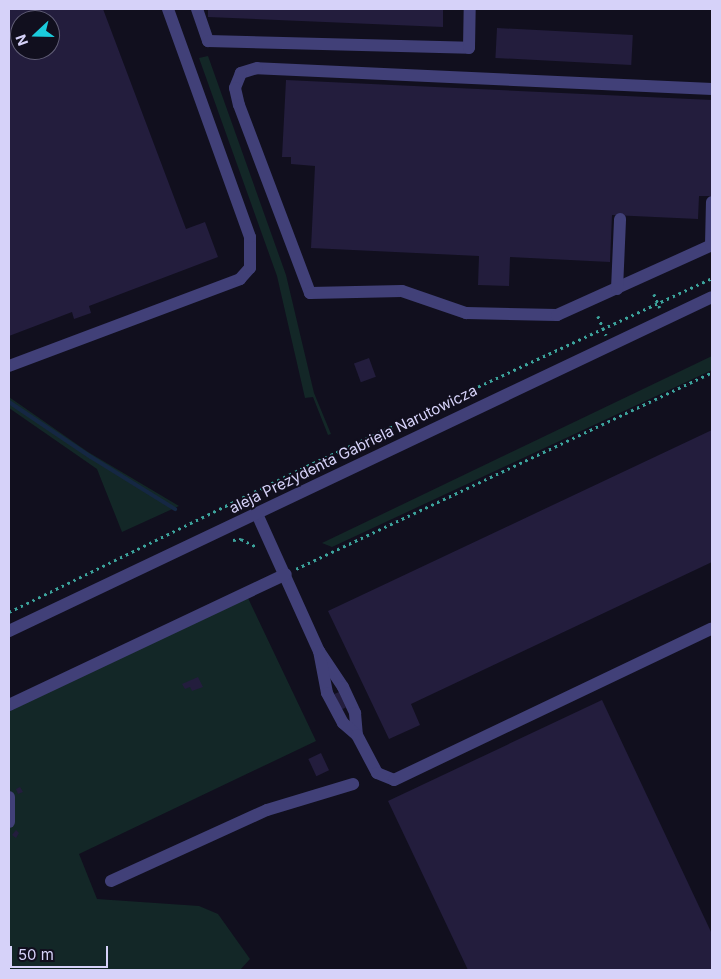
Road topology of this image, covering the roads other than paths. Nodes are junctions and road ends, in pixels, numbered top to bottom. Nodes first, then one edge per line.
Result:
1 (168, 9) edge
2 (197, 9) edge
3 (470, 9) edge
4 (712, 89) edge
5 (712, 202) edge
6 (620, 219) dead end
7 (712, 245) edge
8 (617, 289) junction
9 (712, 297) edge
10 (9, 366) edge
11 (257, 514) junction
12 (286, 574) junction
13 (712, 628) edge
14 (9, 631) edge
15 (9, 705) edge
16 (353, 784) dead end
17 (9, 797) edge
18 (9, 822) edge
19 (111, 881) dead end

1 - 10 street
2 - 3 street
4 - 8 street
5 - 7 street
6 - 8 street
7 - 8 street
9 - 11 street, aleja Prezydenta Gabriela Narutowicza
11 - 12 street
11 - 14 street, aleja Prezydenta Gabriela Narutowicza
12 - 13 street
12 - 15 street
16 - 19 street
17 - 18 street

